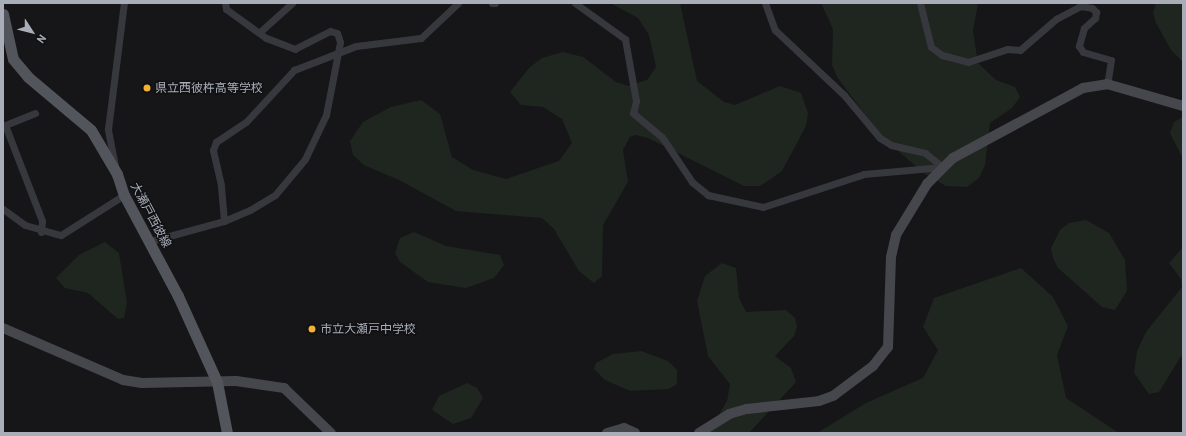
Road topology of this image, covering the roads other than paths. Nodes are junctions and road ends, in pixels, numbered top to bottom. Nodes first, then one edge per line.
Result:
1 (124, 3) edge
2 (225, 3) edge
3 (292, 3) edge
4 (458, 3) edge
5 (492, 3) edge
6 (495, 3) edge
7 (575, 3) edge
8 (765, 3) edge
9 (920, 3) edge
10 (3, 14) edge
11 (261, 31) junction
12 (339, 53) junction
13 (1107, 84) junction
14 (1183, 106) edge
15 (35, 113) dead end
16 (943, 167) junction
17 (117, 174) junction
18 (124, 195) junction
19 (3, 209) edge
20 (224, 221) junction
21 (42, 232) junction
22 (151, 241) junction
23 (3, 328) edge
24 (218, 382) junction
25 (227, 433) edge
26 (331, 433) edge
27 (607, 433) edge
28 (635, 433) edge
29 (700, 433) edge

1 - 17 street
2 - 11 street
3 - 11 street
4 - 12 street
5 - 6 street
7 - 16 street
8 - 16 street
9 - 13 street
10 - 17 main road, 大瀬戸西彼線
11 - 12 street
12 - 20 street
12 - 20 street
13 - 14 street
13 - 16 street
15 - 21 street
16 - 29 street
17 - 18 main road, 大瀬戸西彼線
18 - 21 street
18 - 22 main road, 大瀬戸西彼線
19 - 21 street
20 - 22 street
22 - 24 main road, 大瀬戸西彼線
23 - 24 street
24 - 25 main road, 大瀬戸西彼線
24 - 26 street
27 - 28 street

